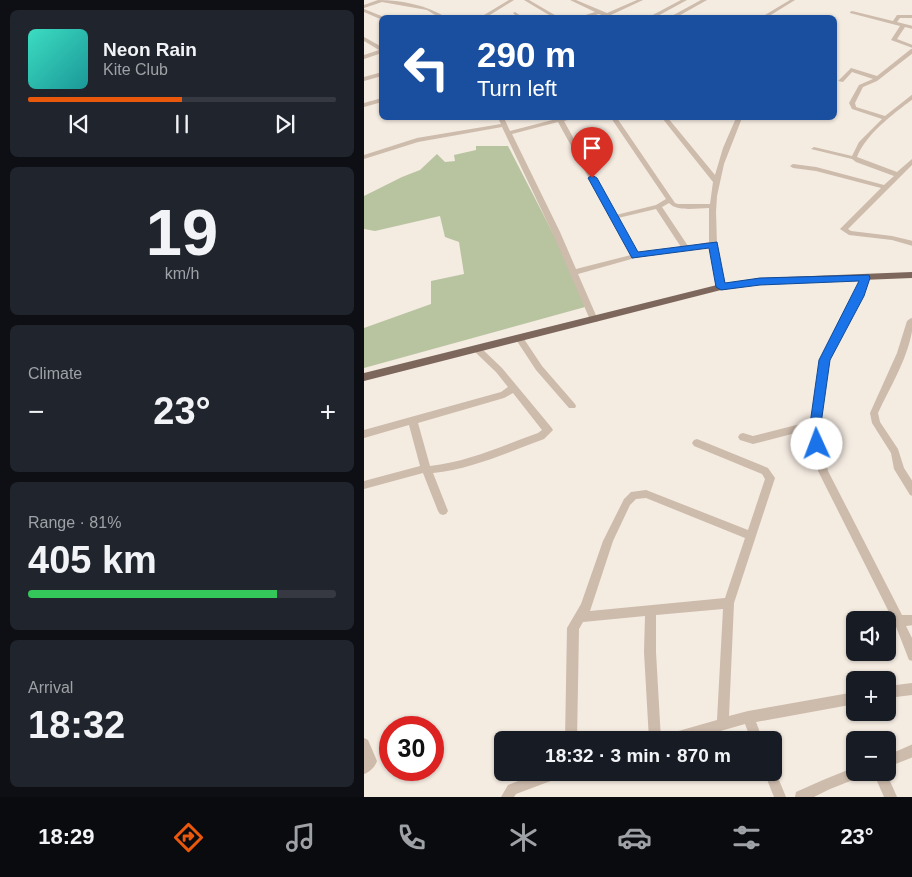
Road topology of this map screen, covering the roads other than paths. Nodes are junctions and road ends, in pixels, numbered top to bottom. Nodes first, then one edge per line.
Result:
1 (382, 0) edge
2 (512, 0) edge
3 (526, 0) edge
4 (572, 0) edge
5 (641, 0) edge
6 (685, 0) edge
7 (704, 0) edge
8 (793, 0) edge
9 (364, 8) edge
10 (599, 12) junction
11 (852, 12) dead end
12 (515, 13) dead end
13 (680, 13) junction
14 (374, 15) junction
15 (440, 15) edge
16 (486, 15) edge
17 (518, 15) edge
18 (554, 15) edge
19 (588, 15) edge
20 (607, 15) joint
21 (654, 15) edge
22 (676, 15) edge
23 (684, 15) edge
24 (767, 15) edge
25 (912, 16) edge
26 (379, 17) edge
27 (364, 19) edge
28 (894, 23) junction
29 (902, 25) junction
30 (912, 28) edge
31 (364, 39) edge
32 (912, 48) edge
33 (379, 49) edge
34 (379, 52) edge
35 (364, 57) edge
36 (379, 75) edge
37 (877, 78) junction
38 (364, 79) edge
39 (840, 81) dead end
40 (912, 96) edge
41 (379, 101) edge
42 (364, 105) edge
43 (886, 118) junction
44 (560, 120) joint
45 (615, 120) edge
46 (667, 120) edge
47 (738, 120) edge
48 (502, 121) edge
49 (508, 133) junction
50 (814, 149) dead end
51 (364, 157) edge
52 (854, 158) junction
53 (912, 160) edge
54 (793, 166) dead end
55 (898, 175) junction
56 (716, 181) junction
57 (886, 187) junction
58 (669, 200) junction
59 (658, 206) junction
60 (712, 206) junction
61 (615, 217) junction
62 (713, 244) junction
63 (912, 244) edge
64 (685, 247) junction
65 (635, 256) junction
66 (574, 272) junction
67 (912, 275) edge
68 (866, 278) junction
69 (721, 287) junction
70 (594, 320) junction
71 (911, 321) dead end
72 (519, 338) junction
73 (477, 348) junction
74 (364, 377) edge
75 (514, 388) junction
76 (572, 406) dead end
77 (413, 422) junction
78 (816, 424) junction
79 (364, 434) edge
80 (743, 437) dead end
81 (697, 443) dead end
82 (427, 469) junction
83 (364, 485) edge
84 (912, 492) edge
85 (443, 511) dead end
86 (752, 536) junction
87 (729, 603) junction
88 (651, 612) junction
89 (582, 617) junction
90 (912, 620) edge
91 (899, 621) junction
92 (912, 656) edge
93 (912, 689) edge
94 (896, 691) edge
95 (846, 700) edge
96 (748, 717) junction
97 (723, 724) junction
98 (571, 731) edge
99 (654, 731) edge
100 (699, 731) edge
101 (753, 731) edge
102 (364, 744) edge
103 (912, 750) edge
104 (896, 757) edge
105 (364, 768) edge
106 (846, 777) edge
107 (533, 781) edge
108 (774, 781) edge
109 (883, 781) edge
110 (507, 797) edge
111 (780, 797) edge
112 (801, 797) edge
113 (891, 797) edge

1 - 9 street
1 - 15 street
2 - 16 street
3 - 18 street
4 - 10 street
5 - 20 street
6 - 21 street
7 - 13 street
8 - 24 street
9 - 14 street
10 - 19 street
10 - 20 street
11 - 28 street
12 - 17 street
13 - 22 street
13 - 23 street
14 - 26 street
14 - 27 street
25 - 28 street
28 - 29 street
29 - 30 street
29 - 32 street
31 - 33 street
32 - 37 street
34 - 35 street
36 - 38 street
37 - 39 street
37 - 43 street
40 - 43 street
41 - 42 street
43 - 52 street
44 - 49 street
44 - 61 street
45 - 58 street
46 - 56 street
47 - 56 street
48 - 49 street
48 - 51 street
49 - 66 street
50 - 52 street
52 - 55 street
53 - 55 street
54 - 57 street
55 - 57 street
56 - 60 street
57 - 63 street
58 - 59 street
58 - 60 street
59 - 61 street
59 - 64 street
60 - 62 street
61 - 65 street
62 - 64 street
62 - 69 street
64 - 65 street
65 - 66 street
66 - 70 street
67 - 68 main road
68 - 69 main road
68 - 78 street
69 - 70 main road
70 - 72 main road
71 - 84 street
72 - 73 main road
72 - 76 street
73 - 74 main road
73 - 75 street
75 - 77 street
75 - 82 street
77 - 79 street
77 - 82 street
78 - 80 street
78 - 91 street
81 - 86 street
82 - 83 street
82 - 85 street
86 - 87 street
86 - 89 street
87 - 88 street
87 - 97 street
88 - 89 street
88 - 99 street
89 - 98 street
90 - 91 street
91 - 92 street
93 - 94 street
95 - 96 street
96 - 97 street
96 - 101 street
97 - 100 street
102 - 105 street
103 - 104 street
106 - 112 street
107 - 110 street
108 - 111 street
109 - 113 street

